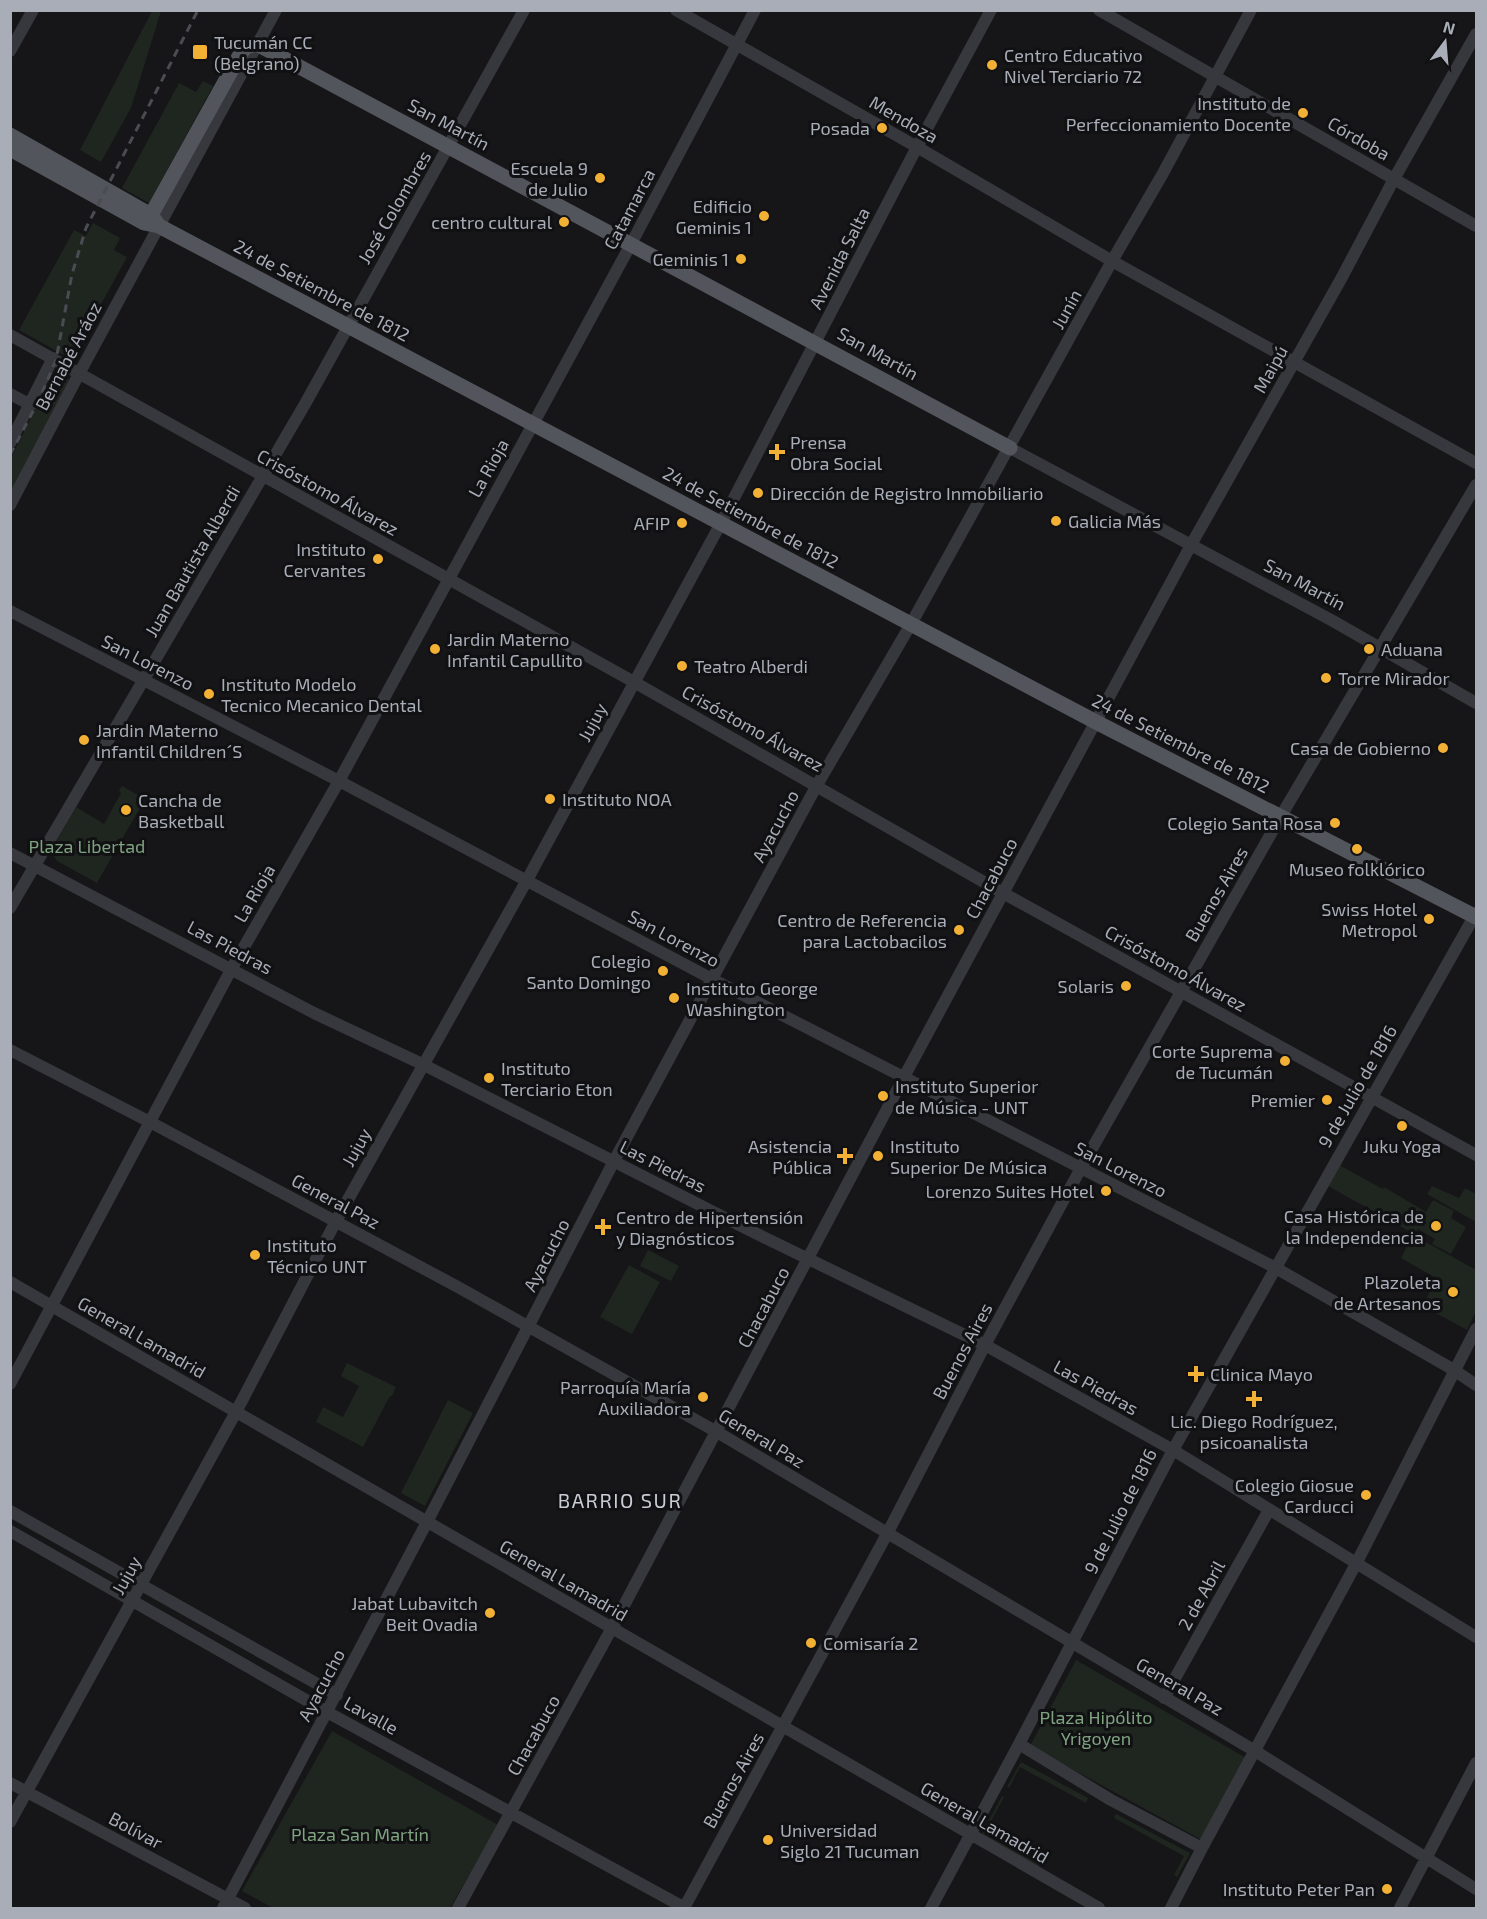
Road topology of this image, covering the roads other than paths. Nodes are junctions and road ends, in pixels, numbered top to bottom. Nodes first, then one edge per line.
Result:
1 (33, 10) edge
2 (276, 10) edge
3 (524, 10) edge
4 (676, 10) edge
5 (755, 10) edge
6 (991, 10) edge
7 (1099, 10) edge
8 (1251, 10) edge
9 (1476, 34) edge
10 (257, 44) junction
11 (736, 44) junction
12 (10, 51) edge
13 (1215, 76) junction
14 (10, 135) edge
15 (450, 146) junction
16 (917, 147) junction
17 (10, 149) edge
18 (1394, 179) junction
19 (155, 220) junction
20 (1476, 226) edge
21 (632, 244) junction
22 (1112, 261) junction
23 (348, 325) junction
24 (10, 334) edge
25 (816, 342) junction
26 (53, 358) junction
27 (1294, 362) junction
28 (80, 372) junction
29 (10, 394) edge
30 (31, 405) junction
31 (533, 423) junction
32 (10, 443) edge
33 (1010, 448) junction
34 (1476, 463) edge
35 (263, 477) junction
36 (1476, 485) edge
37 (10, 505) edge
38 (722, 523) junction
39 (1191, 545) junction
40 (447, 579) junction
41 (10, 611) edge
42 (911, 624) junction
43 (1381, 648) junction
44 (143, 680) junction
45 (634, 682) junction
46 (1476, 703) edge
47 (1096, 722) junction
48 (339, 781) junction
49 (817, 785) junction
50 (1281, 816) junction
51 (10, 853) edge
52 (35, 865) junction
53 (527, 880) junction
54 (1003, 893) junction
55 (10, 908) edge
56 (1476, 915) edge
57 (232, 968) junction
58 (712, 979) junction
59 (1181, 991) junction
60 (10, 1050) edge
61 (422, 1064) junction
62 (904, 1077) junction
63 (1372, 1097) junction
64 (150, 1122) junction
65 (1476, 1155) edge
66 (614, 1161) junction
67 (1081, 1168) junction
68 (336, 1221) junction
69 (809, 1258) junction
70 (1274, 1268) junction
71 (10, 1282) edge
72 (53, 1306) junction
73 (529, 1326) junction
74 (1476, 1329) edge
75 (985, 1345) junction
76 (1454, 1370) junction
77 (10, 1384) edge
78 (1476, 1385) edge
79 (236, 1412) junction
80 (717, 1432) junction
81 (1173, 1450) junction
82 (1269, 1510) junction
83 (10, 1511) edge
84 (427, 1522) junction
85 (10, 1531) edge
86 (887, 1534) junction
87 (1357, 1562) junction
88 (141, 1584) junction
89 (131, 1601) junction
90 (612, 1628) junction
91 (1476, 1637) edge
92 (1072, 1644) junction
93 (337, 1695) junction
94 (1164, 1698) junction
95 (327, 1712) junction
96 (783, 1726) junction
97 (1019, 1744) junction
98 (1254, 1751) junction
99 (1476, 1763) edge
100 (10, 1784) edge
101 (27, 1793) junction
102 (510, 1813) junction
103 (10, 1822) edge
104 (970, 1834) junction
105 (1202, 1848) junction
106 (1426, 1858) junction
107 (1476, 1889) edge
108 (226, 1904) edge
109 (245, 1908) edge
110 (458, 1908) edge
111 (684, 1908) edge
112 (931, 1908) edge
113 (1099, 1908) edge
114 (1171, 1908) edge
115 (1400, 1908) edge

1 - 12 street
2 - 10 street
3 - 15 street, José Colombres
4 - 11 street, Mendoza
5 - 11 street, Catamarca
6 - 16 street, Avenida Salta
7 - 13 street, Córdoba
8 - 13 street, Junín
9 - 18 street, Maipú
10 - 15 main road, San Martín
10 - 19 main road
11 - 16 street, Mendoza
11 - 21 street, Catamarca
13 - 18 street, Córdoba
13 - 22 street, Junín
14 - 19 main road, 24 de Setiembre de 1812
15 - 21 main road, San Martín
15 - 23 street, José Colombres
16 - 22 street, Mendoza
16 - 25 street, Avenida Salta
17 - 19 main road, 24 de Setiembre de 1812
18 - 20 street, Córdoba
18 - 27 street, Maipú
19 - 23 main road, 24 de Setiembre de 1812
19 - 28 street, Bernabé Aráoz
21 - 25 main road, San Martín
21 - 31 street, Catamarca
22 - 27 street, Mendoza
22 - 33 street, Junín
23 - 31 main road, 24 de Setiembre de 1812
23 - 35 street, Juan Bautista Alberdi
24 - 26 street, Crisóstomo Álvarez
25 - 33 main road, San Martín
25 - 38 street, Avenida Salta
26 - 28 street, Crisóstomo Álvarez
26 - 30 street, Bernabé Aráoz
27 - 34 street, Mendoza
27 - 39 street, Maipú
28 - 35 street, Crisóstomo Álvarez
28 - 37 street, Bernabé Aráoz
29 - 30 street
30 - 32 street, Bernabé Aráoz
31 - 38 main road, 24 de Setiembre de 1812
31 - 40 street, La Rioja
33 - 39 street, San Martín
33 - 42 street, Junín
35 - 40 street, Crisóstomo Álvarez
35 - 44 street, Juan Bautista Alberdi
36 - 43 street, Buenos Aires
38 - 42 main road, 24 de Setiembre de 1812
38 - 45 street, Jujuy
39 - 43 street, San Martín
39 - 47 street, Maipú
40 - 45 street, Crisóstomo Álvarez
40 - 48 street, La Rioja
41 - 44 street, San Lorenzo
42 - 47 main road, 24 de Setiembre de 1812
42 - 49 street, Ayacucho
43 - 46 street, San Martín
43 - 50 street, Buenos Aires
44 - 48 street, San Lorenzo
44 - 52 street, Juan Bautista Alberdi
45 - 49 street, Crisóstomo Álvarez
45 - 53 street, Jujuy
47 - 50 main road, 24 de Setiembre de 1812
47 - 54 street, Chacabuco
48 - 53 street, San Lorenzo
48 - 57 street, La Rioja
49 - 54 street, Crisóstomo Álvarez
49 - 58 street, Ayacucho
50 - 56 main road, 24 de Setiembre de 1812
50 - 59 street, Buenos Aires
51 - 52 street, Las Piedras
52 - 55 street, Juan Bautista Alberdi
52 - 57 street, Las Piedras
53 - 58 street, San Lorenzo
53 - 61 street, Jujuy
54 - 59 street, Crisóstomo Álvarez
54 - 62 street, Chacabuco
56 - 63 street, 9 de Julio de 1816
57 - 61 street, Las Piedras
57 - 64 street, La Rioja
58 - 62 street, San Lorenzo
58 - 66 street, Ayacucho
59 - 63 street, Crisóstomo Álvarez
59 - 67 street, Buenos Aires
60 - 64 street, General Paz
61 - 66 street, Las Piedras
61 - 68 street, Jujuy
62 - 67 street, San Lorenzo
62 - 69 street, Chacabuco
63 - 65 street, Crisóstomo Álvarez
63 - 70 street, 9 de Julio de 1816
64 - 68 street, General Paz
64 - 72 street, La Rioja
66 - 69 street, Las Piedras
66 - 73 street, Ayacucho
67 - 70 street, San Lorenzo
67 - 75 street, Buenos Aires
68 - 73 street, General Paz
68 - 79 street, Jujuy
69 - 75 street, Las Piedras
69 - 80 street, Chacabuco
70 - 76 street, San Lorenzo
70 - 81 street, 9 de Julio de 1816
71 - 72 street, General Lamadrid
72 - 77 street, La Rioja
72 - 79 street, General Lamadrid
73 - 80 street, General Paz
73 - 84 street, Ayacucho
74 - 76 street
75 - 81 street, Las Piedras
75 - 86 street, Buenos Aires
76 - 78 street, San Lorenzo
76 - 87 street
79 - 84 street, General Lamadrid
79 - 88 street, Jujuy
80 - 86 street, General Paz
80 - 90 street, Chacabuco
81 - 82 street, Las Piedras
81 - 92 street, 9 de Julio de 1816
82 - 87 street, Las Piedras
82 - 94 street, 2 de Abril
83 - 88 street, Lavalle
84 - 90 street, General Lamadrid
84 - 93 street, Ayacucho
85 - 89 street, Lavalle
86 - 92 street, General Paz
86 - 96 street, Buenos Aires
87 - 91 street, Las Piedras
87 - 98 street
88 - 89 street, Jujuy
88 - 93 street, Lavalle
89 - 95 street, Lavalle
89 - 101 street, Jujuy
90 - 96 street, General Lamadrid
90 - 102 street, Chacabuco
92 - 94 street, General Paz
92 - 97 street, 9 de Julio de 1816
93 - 95 street, Ayacucho
94 - 98 street, General Paz
95 - 102 street, Lavalle
95 - 108 street, Ayacucho
96 - 104 street, General Lamadrid
96 - 111 street, Buenos Aires
97 - 104 street, 9 de Julio de 1816
97 - 105 street
98 - 105 street
98 - 106 street, General Paz
99 - 106 street
100 - 101 street, Bolívar
101 - 103 street, Jujuy
101 - 108 street, Bolívar
102 - 110 street, Chacabuco
102 - 111 street, Lavalle
104 - 112 street, 9 de Julio de 1816
104 - 113 street, General Lamadrid
105 - 114 street
106 - 107 street, General Paz
106 - 115 street
108 - 109 street, Bolívar

